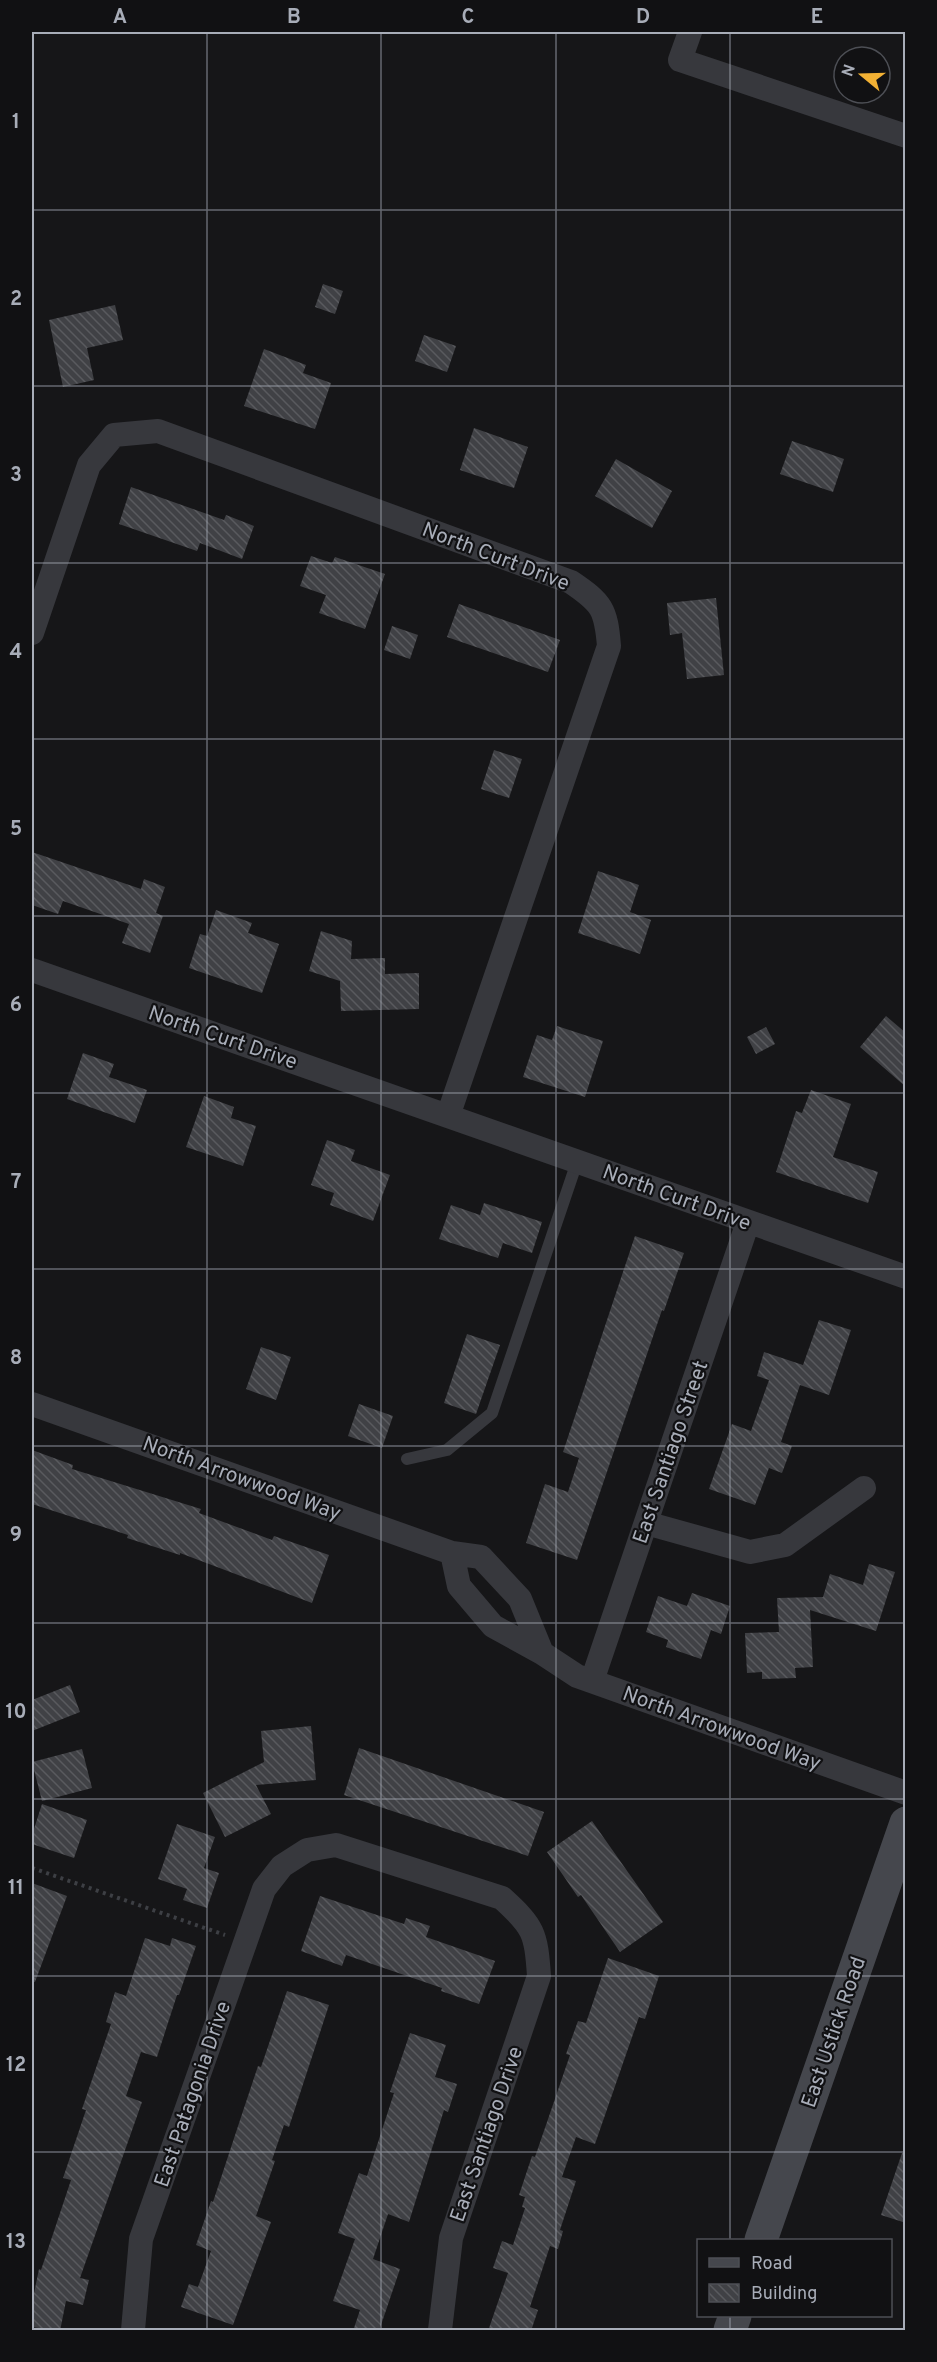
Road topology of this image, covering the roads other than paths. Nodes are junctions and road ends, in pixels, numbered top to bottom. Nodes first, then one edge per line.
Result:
1 (690, 32) edge
2 (906, 136) edge
3 (32, 633) edge
4 (32, 970) edge
5 (448, 1116) junction
6 (577, 1162) junction
7 (748, 1222) junction
8 (906, 1277) edge
9 (32, 1404) edge
10 (407, 1459) dead end
11 (864, 1488) dead end
12 (646, 1523) junction
13 (452, 1553) junction
14 (542, 1653) junction
15 (592, 1681) junction
16 (906, 1794) edge
17 (906, 1823) edge
18 (282, 1866) joint
19 (762, 2239) edge
20 (133, 2331) edge
21 (440, 2331) edge

1 - 2 street
3 - 5 street, North Curt Drive
4 - 5 street, North Curt Drive
5 - 6 street, North Curt Drive
6 - 7 street, North Curt Drive
6 - 10 lane
7 - 8 street, North Curt Drive
7 - 12 street, East Santiago Street
9 - 13 street, North Arrowwood Way
11 - 12 street
12 - 15 street, East Santiago Street
13 - 14 street, North Arrowwood Way
13 - 14 street, North Arrowwood Way
14 - 15 street, North Arrowwood Way
15 - 16 street, North Arrowwood Way
17 - 19 main road, East Ustick Road
18 - 20 street, East Patagonia Drive
18 - 21 street, East Santiago Drive

